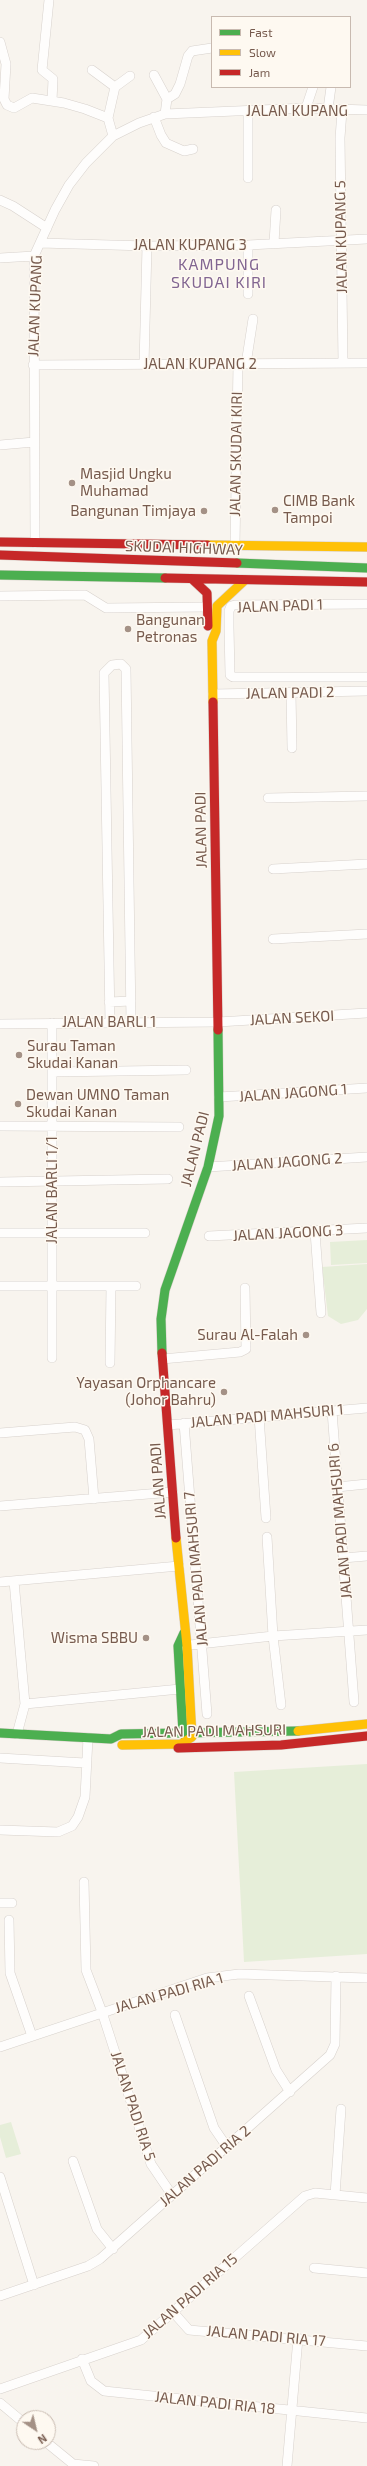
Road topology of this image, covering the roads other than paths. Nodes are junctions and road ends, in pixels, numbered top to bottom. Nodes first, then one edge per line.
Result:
1 (49, 0) edge
2 (0, 42) edge
3 (211, 48) edge
4 (92, 70) dead end
5 (154, 75) dead end
6 (130, 76) dead end
7 (115, 87) junction
8 (314, 88) edge
9 (331, 88) edge
10 (167, 99) junction
11 (52, 101) junction
12 (306, 108) junction
13 (328, 110) junction
14 (342, 110) junction
15 (367, 110) edge
16 (248, 111) junction
17 (165, 114) junction
18 (154, 117) junction
19 (108, 118) junction
20 (114, 136) junction
21 (193, 149) dead end
22 (248, 178) dead end
23 (0, 200) edge
24 (276, 210) dead end
25 (47, 228) junction
26 (340, 240) junction
27 (367, 240) edge
28 (40, 243) junction
29 (274, 243) junction
30 (248, 245) junction
31 (147, 246) junction
32 (34, 256) junction
33 (0, 258) edge
34 (248, 294) dead end
35 (253, 319) dead end
36 (343, 363) junction
37 (367, 363) edge
38 (144, 364) junction
39 (242, 364) junction
40 (33, 365) junction
41 (34, 442) junction
42 (0, 445) edge
43 (0, 542) edge
44 (35, 543) junction
45 (235, 545) junction
46 (367, 546) edge
47 (0, 556) edge
48 (88, 559) junction
49 (0, 564) edge
50 (367, 568) edge
51 (0, 575) edge
52 (192, 579) junction
53 (245, 580) junction
54 (367, 582) edge
55 (0, 596) edge
56 (367, 604) edge
57 (208, 607) junction
58 (212, 641) junction
59 (367, 677) edge
60 (367, 691) edge
61 (291, 693) junction
62 (213, 694) junction
63 (292, 748) dead end
64 (367, 796) edge
65 (268, 798) dead end
66 (367, 864) edge
67 (273, 869) dead end
68 (367, 934) edge
69 (273, 939) dead end
70 (131, 1001) junction
71 (109, 1002) junction
72 (367, 1014) edge
73 (110, 1022) junction
74 (131, 1022) junction
75 (218, 1022) junction
76 (52, 1023) junction
77 (0, 1024) edge
78 (186, 1070) dead end
79 (52, 1072) junction
80 (367, 1088) edge
81 (219, 1097) junction
82 (0, 1126) edge
83 (52, 1126) junction
84 (179, 1127) dead end
85 (367, 1157) edge
86 (208, 1167) junction
87 (168, 1179) dead end
88 (52, 1181) junction
89 (0, 1182) edge
90 (367, 1228) edge
91 (315, 1232) junction
92 (0, 1233) edge
93 (52, 1233) junction
94 (146, 1233) dead end
95 (209, 1236) dead end
96 (0, 1286) edge
97 (111, 1286) junction
98 (136, 1286) dead end
99 (53, 1287) junction
100 (245, 1288) dead end
101 (322, 1313) dead end
102 (52, 1358) dead end
103 (162, 1359) junction
104 (110, 1363) dead end
105 (367, 1408) edge
106 (332, 1411) junction
107 (259, 1416) junction
108 (184, 1423) junction
109 (168, 1425) junction
110 (0, 1433) edge
111 (367, 1484) edge
112 (337, 1487) junction
113 (173, 1492) junction
114 (94, 1499) junction
115 (0, 1506) edge
116 (266, 1518) dead end
117 (267, 1537) dead end
118 (367, 1556) edge
119 (343, 1558) junction
120 (179, 1566) junction
121 (14, 1581) junction
122 (0, 1582) edge
123 (348, 1630) junction
124 (367, 1630) edge
125 (273, 1636) junction
126 (202, 1645) junction
127 (182, 1646) junction
128 (180, 1689) junction
129 (354, 1702) dead end
130 (25, 1704) junction
131 (281, 1705) dead end
132 (181, 1710) junction
133 (207, 1714) dead end
134 (367, 1724) edge
135 (152, 1733) junction
136 (0, 1734) edge
137 (17, 1734) junction
138 (188, 1736) junction
139 (367, 1736) edge
140 (88, 1738) junction
141 (111, 1739) junction
142 (122, 1745) junction
143 (247, 1747) junction
144 (0, 1758) edge
145 (85, 1763) junction
146 (0, 1830) edge
147 (84, 1882) dead end
148 (0, 1903) edge
149 (12, 1903) dead end
150 (8, 1920) dead end
151 (336, 1976) junction
152 (367, 1978) edge
153 (249, 1996) dead end
154 (102, 2012) junction
155 (174, 2015) dead end
156 (32, 2036) junction
157 (0, 2047) edge
158 (290, 2092) junction
159 (341, 2109) dead end
160 (227, 2147) junction
161 (73, 2161) dead end
162 (0, 2177) edge
163 (172, 2195) junction
164 (335, 2195) junction
165 (367, 2198) edge
166 (113, 2250) junction
167 (314, 2268) dead end
168 (367, 2273) edge
169 (34, 2284) junction
170 (0, 2296) edge
171 (173, 2312) junction
172 (298, 2338) junction
173 (367, 2346) edge
174 (82, 2359) junction
175 (0, 2389) edge
176 (0, 2403) edge
177 (292, 2410) junction
178 (16, 2416) edge
179 (367, 2418) edge
180 (56, 2450) edge
181 (94, 2466) edge
182 (287, 2466) edge

1 - 11 street
2 - 11 street
3 - 10 street
4 - 7 street
5 - 10 street
6 - 7 street
7 - 19 street
8 - 12 street
9 - 13 street
10 - 17 street
11 - 19 street
12 - 13 street, JALAN KUPANG
12 - 16 street, JALAN KUPANG
13 - 14 street, JALAN KUPANG
14 - 15 street, JALAN KUPANG
14 - 26 street, JALAN KUPANG 5
16 - 17 street, JALAN KUPANG
16 - 22 street
17 - 18 street, JALAN KUPANG
18 - 20 street, JALAN KUPANG
18 - 21 street
19 - 20 street
20 - 25 street, JALAN KUPANG
23 - 25 street
24 - 29 street
25 - 28 street, JALAN KUPANG
26 - 27 street, JALAN KUPANG 3
26 - 29 street, JALAN KUPANG 3
26 - 36 street, JALAN KUPANG 5
28 - 31 street, JALAN KUPANG 3
28 - 32 street, JALAN KUPANG
29 - 30 street, JALAN KUPANG 3
30 - 31 street, JALAN KUPANG 3
30 - 34 street
31 - 38 street
32 - 33 street
32 - 40 street, JALAN KUPANG
35 - 39 street, JALAN SKUDAI KIRI
36 - 37 street, JALAN KUPANG 2
36 - 39 street, JALAN KUPANG 2
38 - 39 street, JALAN KUPANG 2
38 - 40 street, JALAN KUPANG 2
39 - 45 street, JALAN SKUDAI KIRI
40 - 41 street, JALAN KUPANG
41 - 42 street
41 - 44 street, JALAN KUPANG
43 - 44 main road
44 - 45 main road
45 - 46 main road
47 - 48 main road, SKUDAI HIGHWAY
48 - 49 main road
48 - 50 main road, SKUDAI HIGHWAY
51 - 52 main road, SKUDAI HIGHWAY
52 - 53 main road, SKUDAI HIGHWAY
52 - 57 main road, JALAN PADI
53 - 54 main road, SKUDAI HIGHWAY
53 - 58 main road, JALAN PADI
55 - 57 street
56 - 59 street, JALAN PADI 1
57 - 58 main road, JALAN PADI
58 - 62 main road, JALAN PADI
60 - 61 street, JALAN PADI 2
61 - 62 street, JALAN PADI 2
61 - 63 street
62 - 75 main road, JALAN PADI
64 - 65 street
66 - 67 street
68 - 69 street
70 - 71 street
70 - 71 street
70 - 74 street
71 - 73 street
72 - 75 street, JALAN SEKOI
73 - 74 street, JALAN BARLI 1
73 - 76 street, JALAN BARLI 1
74 - 75 street, JALAN BARLI 1
75 - 81 main road, JALAN PADI
76 - 77 street, JALAN BARLI 1
76 - 79 street, JALAN BARLI 1/1
78 - 79 street
79 - 83 street, JALAN BARLI 1/1
80 - 81 street, JALAN JAGONG 1
81 - 86 main road, JALAN PADI
82 - 83 street
83 - 84 street
83 - 88 street, JALAN BARLI 1/1
85 - 86 street, JALAN JAGONG 2
86 - 103 main road, JALAN PADI
87 - 88 street
88 - 89 street
88 - 93 street, JALAN BARLI 1/1
90 - 91 street, JALAN JAGONG 3
91 - 95 street, JALAN JAGONG 3
91 - 101 street
92 - 93 street
93 - 94 street
93 - 99 street, JALAN BARLI 1/1
96 - 99 street
97 - 98 street
97 - 99 street
97 - 104 street
99 - 102 street, JALAN BARLI 1/1
100 - 103 street
103 - 109 main road, JALAN PADI
105 - 106 street, JALAN PADI MAHSURI 1
106 - 107 street, JALAN PADI MAHSURI 1
106 - 112 street, JALAN PADI MAHSURI 6
107 - 108 street, JALAN PADI MAHSURI 1
107 - 116 street
108 - 109 street, JALAN PADI MAHSURI 1
108 - 126 street, JALAN PADI MAHSURI 7
109 - 113 main road, JALAN PADI
110 - 114 street
111 - 112 street
112 - 119 street, JALAN PADI MAHSURI 6
113 - 114 street
113 - 120 main road, JALAN PADI
114 - 115 street
117 - 125 street
118 - 119 street
119 - 123 street, JALAN PADI MAHSURI 6
120 - 121 street
120 - 127 main road, JALAN PADI
121 - 122 street
121 - 130 street
123 - 124 street
123 - 125 street
123 - 129 street, JALAN PADI MAHSURI 6
125 - 126 street
125 - 131 street
126 - 127 street
126 - 133 street, JALAN PADI MAHSURI 7
127 - 128 main road, JALAN PADI
127 - 138 main road, JALAN PADI
128 - 130 street
128 - 132 main road, JALAN PADI
130 - 137 street
132 - 135 main road
132 - 138 main road, JALAN PADI
134 - 138 main road, JALAN PADI MAHSURI
135 - 138 main road, JALAN PADI MAHSURI
135 - 141 main road, JALAN PADI MAHSURI
136 - 137 main road, JALAN PADI MAHSURI
137 - 140 main road, JALAN PADI MAHSURI
138 - 142 main road
138 - 143 main road
139 - 143 main road, JALAN PADI MAHSURI
140 - 141 main road, JALAN PADI MAHSURI
140 - 145 street
141 - 142 main road, JALAN PADI MAHSURI
142 - 143 main road, JALAN PADI MAHSURI
144 - 145 street
145 - 146 street
147 - 154 street, JALAN PADI RIA 5
148 - 149 street
150 - 156 street
151 - 152 street, JALAN PADI RIA 1
151 - 154 street, JALAN PADI RIA 1
151 - 158 street, JALAN PADI RIA 2
153 - 158 street
154 - 156 street, JALAN PADI RIA 1
154 - 163 street, JALAN PADI RIA 5
155 - 160 street
156 - 157 street, JALAN PADI RIA 1
158 - 160 street, JALAN PADI RIA 2
159 - 164 street
160 - 163 street, JALAN PADI RIA 2
161 - 166 street
162 - 169 street
163 - 166 street, JALAN PADI RIA 2
164 - 165 street, JALAN PADI RIA 15
164 - 171 street, JALAN PADI RIA 15
166 - 169 street, JALAN PADI RIA 2
167 - 168 street
169 - 170 street, JALAN PADI RIA 2
171 - 172 street, JALAN PADI RIA 17
171 - 174 street, JALAN PADI RIA 15
172 - 173 street, JALAN PADI RIA 17
172 - 177 street
174 - 175 street, JALAN PADI RIA 15
174 - 177 street, JALAN PADI RIA 18
176 - 178 street
177 - 179 street, JALAN PADI RIA 18
177 - 182 street
180 - 181 street

